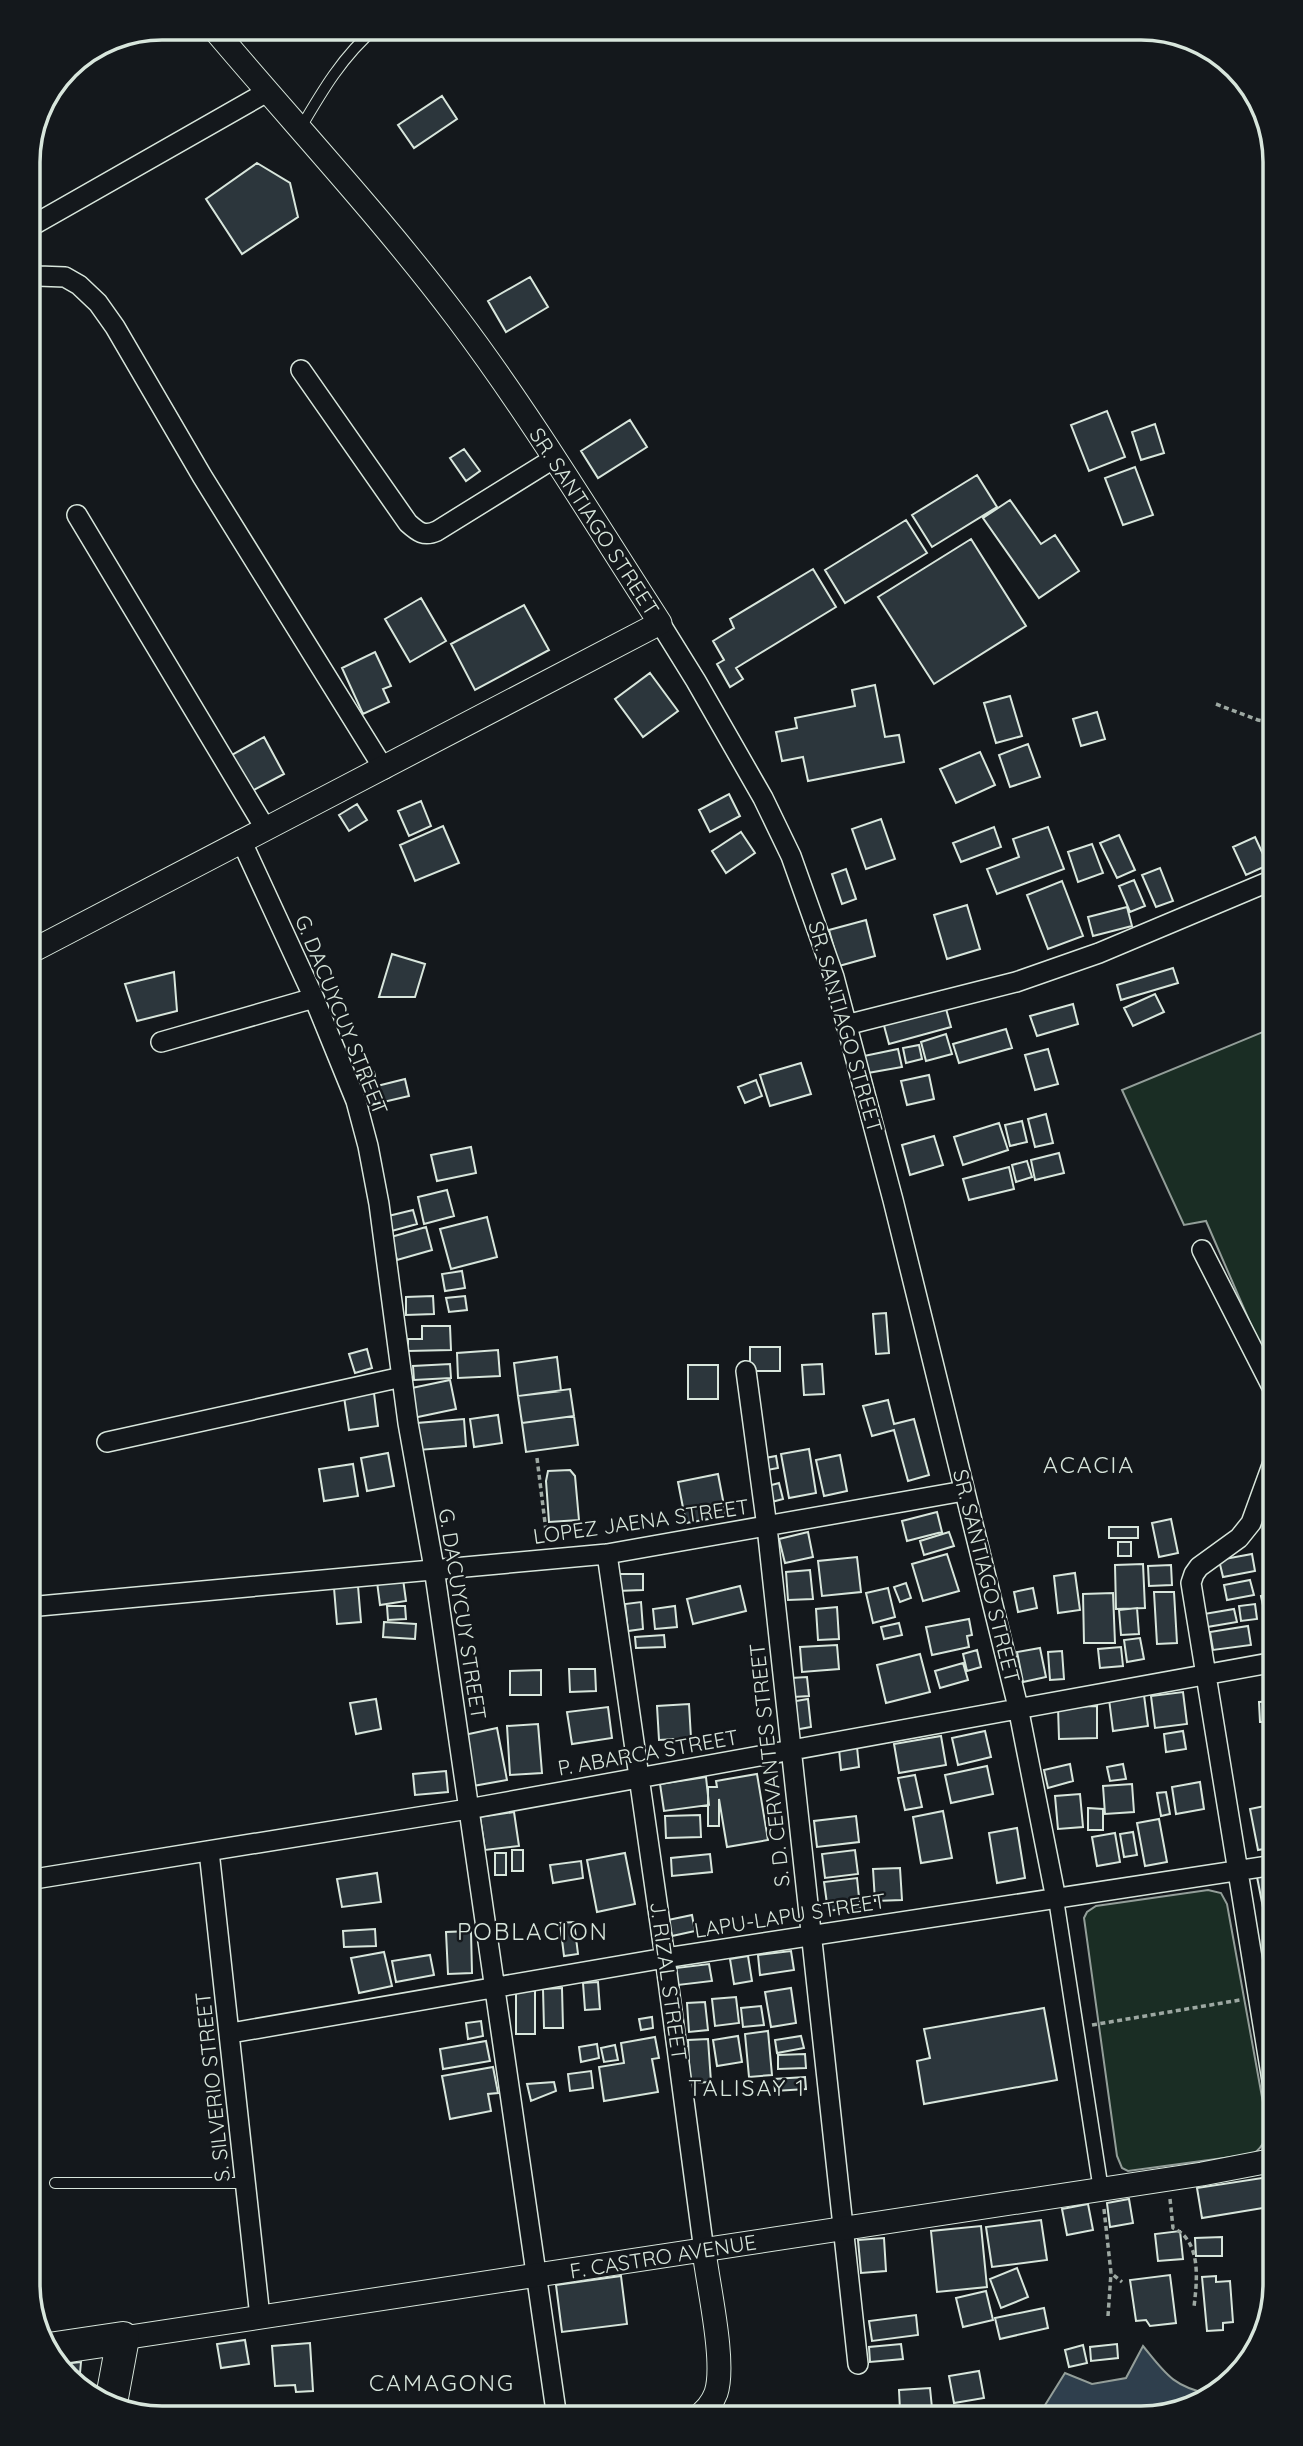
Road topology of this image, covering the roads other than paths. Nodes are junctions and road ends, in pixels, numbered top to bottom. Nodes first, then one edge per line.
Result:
1 (223, 40) edge
2 (361, 40) edge
3 (267, 92) junction
4 (300, 130) junction
5 (41, 221) edge
6 (41, 276) edge
7 (301, 370) dead end
8 (553, 458) junction
9 (76, 515) dead end
10 (660, 623) junction
11 (384, 769) junction
12 (265, 828) junction
13 (241, 840) junction
14 (1263, 884) edge
15 (41, 946) edge
16 (314, 998) junction
17 (846, 1025) junction
18 (161, 1042) dead end
19 (1202, 1250) dead end
20 (1263, 1369) edge
21 (746, 1371) dead end
22 (402, 1377) junction
23 (107, 1442) dead end
24 (1263, 1490) edge
25 (964, 1491) junction
26 (767, 1527) junction
27 (607, 1554) junction
28 (434, 1568) junction
29 (40, 1606) edge
30 (1263, 1664) edge
31 (1207, 1673) junction
32 (1018, 1707) junction
33 (792, 1750) junction
34 (639, 1778) junction
35 (468, 1809) junction
36 (209, 1851) junction
37 (1263, 1867) edge
38 (1237, 1871) junction
39 (40, 1879) edge
40 (1056, 1899) junction
41 (812, 1936) junction
42 (665, 1958) junction
43 (494, 1988) junction
44 (1263, 2027) edge
45 (231, 2033) junction
46 (1263, 2162) edge
47 (55, 2183) dead end
48 (246, 2183) junction
49 (1101, 2190) junction
50 (844, 2230) junction
51 (704, 2252) junction
52 (536, 2276) junction
53 (260, 2317) junction
54 (122, 2338) junction
55 (59, 2348) edge
56 (858, 2364) dead end
57 (112, 2394) edge
58 (555, 2405) edge
59 (708, 2406) edge

1 - 3 street, SR. SANTIAGO STREET
2 - 4 lane
3 - 4 street, SR. SANTIAGO STREET
3 - 5 street
4 - 8 street, SR. SANTIAGO STREET
6 - 11 street
7 - 8 street
8 - 10 street, SR. SANTIAGO STREET
9 - 12 street
10 - 11 street
10 - 17 street, SR. SANTIAGO STREET
11 - 12 street
12 - 13 street
13 - 15 street
13 - 16 street, G. DACUYCUY STREET
14 - 17 street
16 - 18 street
16 - 22 street, G. DACUYCUY STREET
17 - 25 street, SR. SANTIAGO STREET
19 - 20 street
21 - 26 street, S. D. CERVANTES STREET
22 - 23 street
22 - 28 street, G. DACUYCUY STREET
24 - 31 street
25 - 26 street, LOPEZ JAENA STREET
25 - 32 street, SR. SANTIAGO STREET
26 - 27 street, LOPEZ JAENA STREET
26 - 33 street, S. D. CERVANTES STREET
27 - 28 street, LOPEZ JAENA STREET
27 - 34 street, J. RIZAL STREET
28 - 29 street, LOPEZ JAENA STREET
28 - 35 street, G. DACUYCUY STREET
30 - 31 street, P. ABARCA STREET
31 - 32 street, P. ABARCA STREET
31 - 38 street
32 - 33 street, P. ABARCA STREET
32 - 40 street, SR. SANTIAGO STREET
33 - 34 street, P. ABARCA STREET
33 - 41 street, S. D. CERVANTES STREET
34 - 35 street, P. ABARCA STREET
34 - 42 street, J. RIZAL STREET
35 - 36 street, P. ABARCA STREET
35 - 43 street, G. DACUYCUY STREET
36 - 39 street, P. ABARCA STREET
36 - 45 street, S. SILVERIO STREET
37 - 38 street, LAPU-LAPU STREET
38 - 40 street, LAPU-LAPU STREET
38 - 44 street
40 - 41 street, LAPU-LAPU STREET
40 - 49 street, SR. SANTIAGO STREET
41 - 42 street, LAPU-LAPU STREET
41 - 50 street, S. D. CERVANTES STREET
42 - 43 street, LAPU-LAPU STREET
42 - 51 street, J. RIZAL STREET
43 - 45 street, LAPU-LAPU STREET
43 - 52 street, G. DACUYCUY STREET
45 - 48 street, S. SILVERIO STREET
46 - 49 street, F. CASTRO AVENUE
47 - 48 lane
48 - 53 street, S. SILVERIO STREET
49 - 50 street, F. CASTRO AVENUE
50 - 51 street, F. CASTRO AVENUE
50 - 56 street, S. D. CERVANTES STREET
51 - 52 street, F. CASTRO AVENUE
51 - 59 street, J. RIZAL STREET
52 - 53 street, F. CASTRO AVENUE
52 - 58 street, G. DACUYCUY STREET
53 - 54 street, F. CASTRO AVENUE
54 - 55 highway, F. CASTRO AVENUE
54 - 57 highway

